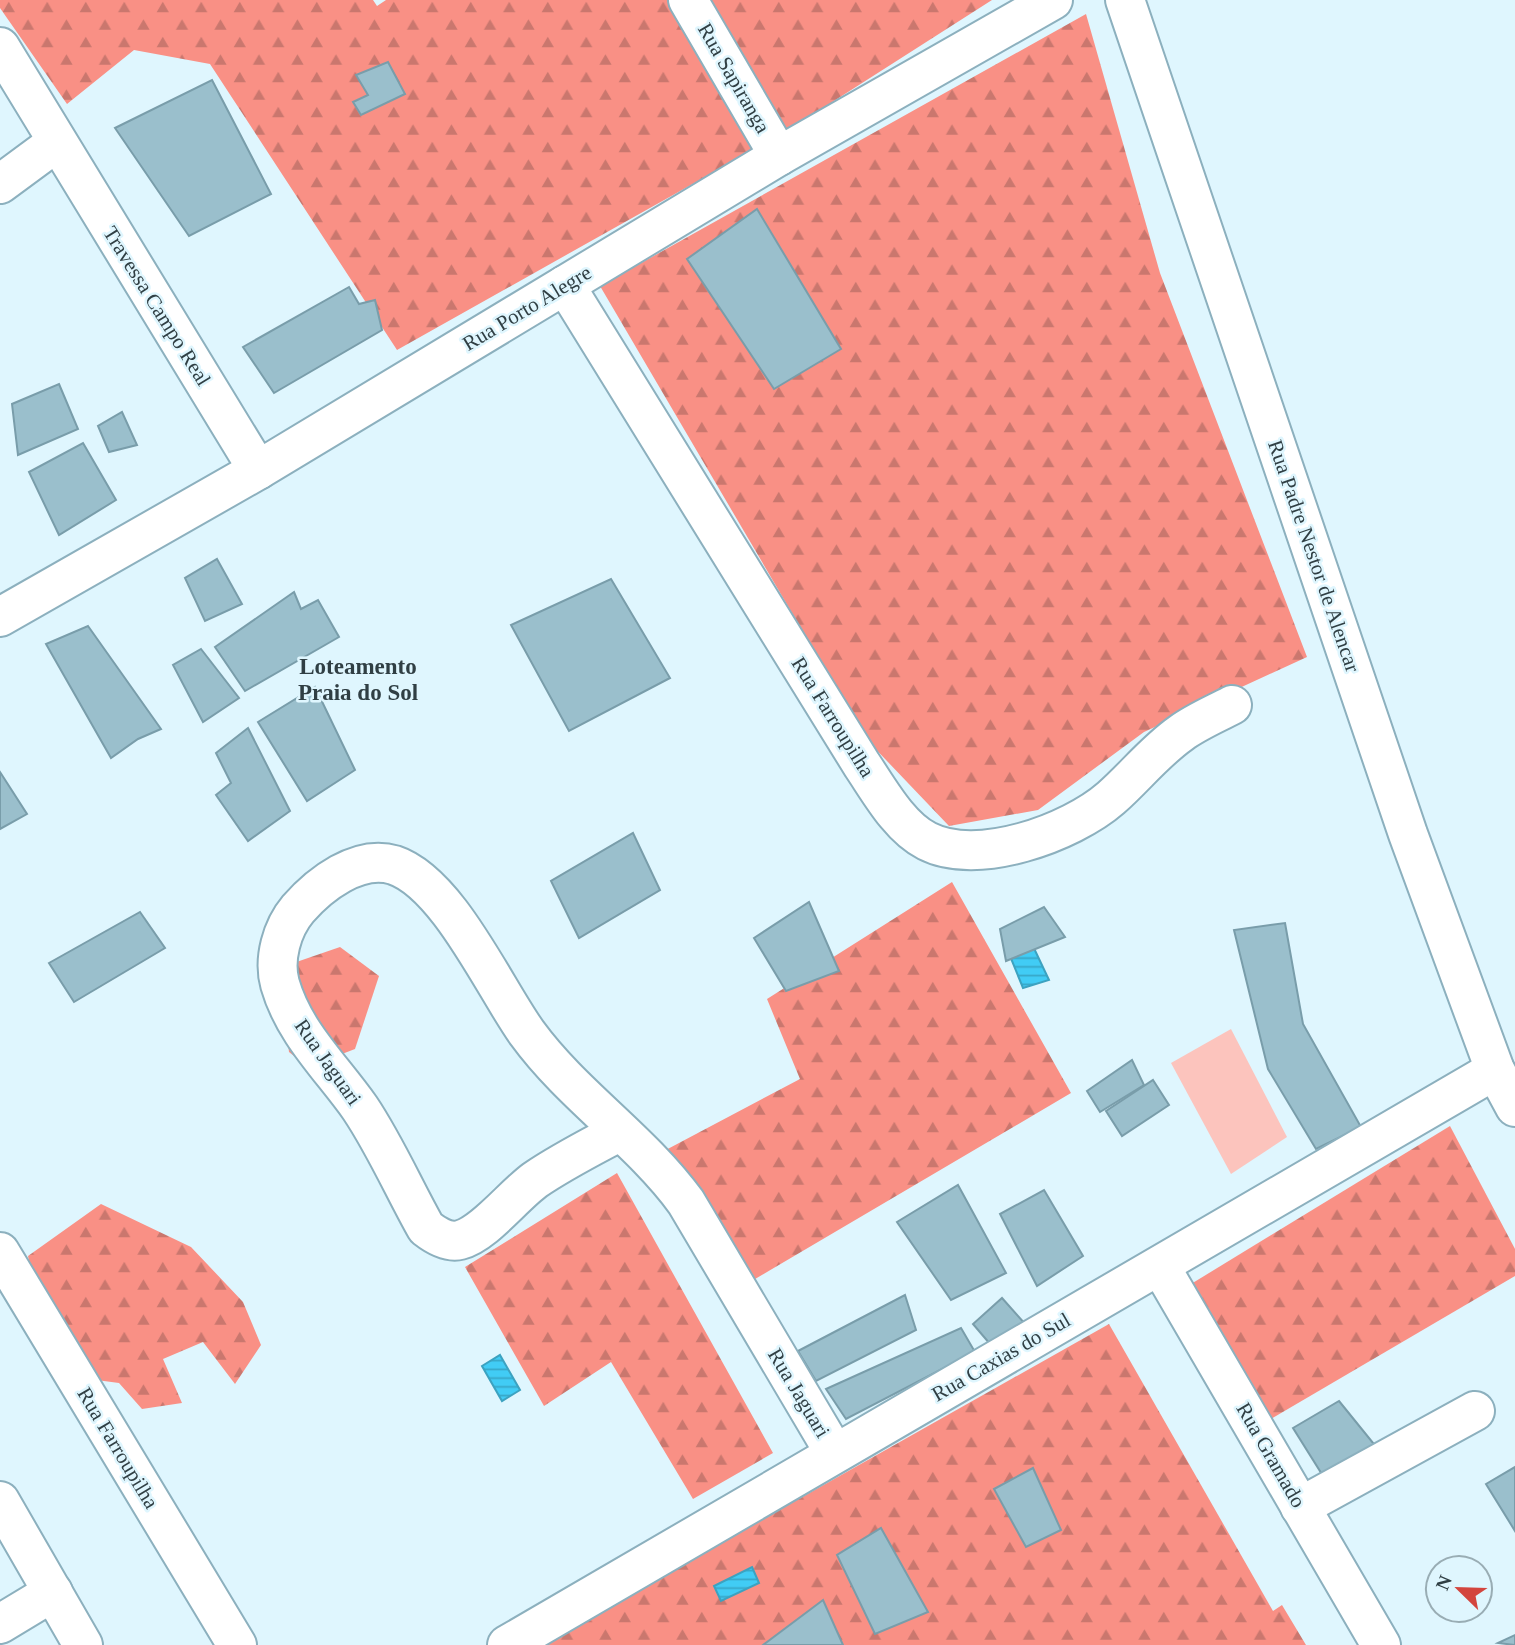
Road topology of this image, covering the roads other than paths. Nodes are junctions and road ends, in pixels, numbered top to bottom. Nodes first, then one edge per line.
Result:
1 (688, 0) edge
2 (1053, 0) edge
3 (1125, 0) edge
4 (0, 47) edge
5 (57, 142) junction
6 (779, 156) junction
7 (0, 184) edge
8 (565, 285) junction
9 (258, 470) junction
10 (0, 617) edge
11 (1232, 705) dead end
12 (1495, 1070) junction
13 (1515, 1107) edge
14 (619, 1132) junction
15 (0, 1252) edge
16 (1160, 1266) junction
17 (1475, 1411) dead end
18 (834, 1452) junction
19 (0, 1501) edge
20 (1300, 1507) junction
21 (52, 1592) junction
22 (0, 1624) edge
23 (83, 1645) edge
24 (237, 1645) edge
25 (507, 1645) edge
26 (1381, 1645) edge

1 - 6 street, Rua Sapiranga
2 - 6 street, Rua Porto Alegre
3 - 12 street, Rua Padre Nestor de Alencar
4 - 5 street, Travessa Campo Real
5 - 7 street
5 - 9 street, Travessa Campo Real
6 - 8 street, Rua Porto Alegre
8 - 9 street, Rua Porto Alegre
8 - 11 street, Rua Farroupilha
9 - 10 street, Rua Porto Alegre
12 - 13 street, Rua Padre Nestor de Alencar
12 - 16 street, Rua Caxias do Sul
14 - 14 street, Rua Jaguari
14 - 18 street, Rua Jaguari
15 - 24 street, Rua Farroupilha
16 - 18 street, Rua Caxias do Sul
16 - 20 street, Rua Gramado
17 - 20 street
18 - 25 street, Rua Caxias do Sul
19 - 21 street
20 - 26 street, Rua Gramado
21 - 22 street
21 - 23 street

